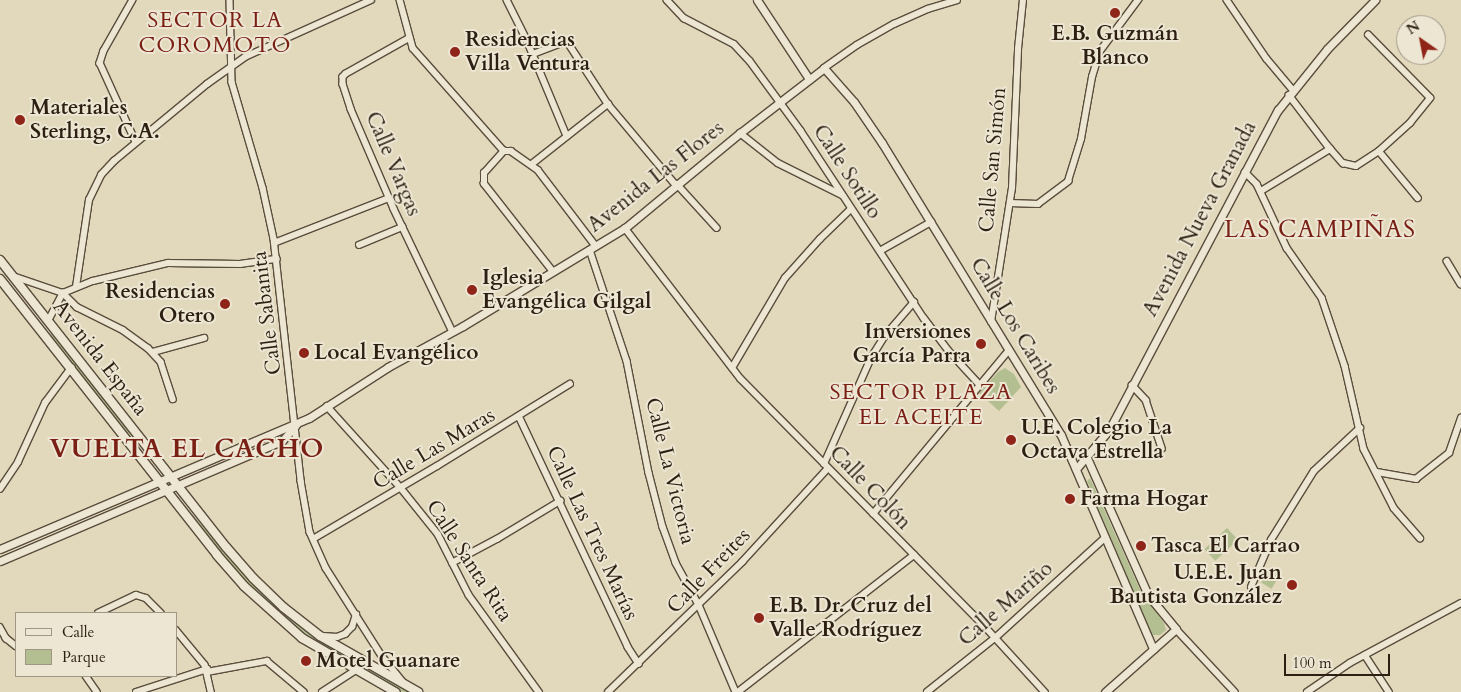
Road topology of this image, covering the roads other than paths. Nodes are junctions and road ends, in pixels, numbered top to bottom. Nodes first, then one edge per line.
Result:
1 (133, 0) edge
2 (230, 0) edge
3 (371, 0) edge
4 (400, 0) edge
5 (507, 0) edge
6 (667, 0) edge
7 (757, 0) edge
8 (957, 0) edge
9 (1023, 0) edge
10 (1138, 0) edge
11 (1226, 0) edge
12 (1375, 0) edge
13 (943, 2) edge
14 (1368, 35) dead end
15 (410, 38) junction
16 (533, 54) junction
17 (230, 67) junction
18 (824, 68) junction
19 (809, 80) junction
20 (1291, 93) junction
21 (780, 101) junction
22 (608, 104) junction
23 (740, 133) junction
24 (567, 136) junction
25 (136, 142) junction
26 (504, 150) junction
27 (1330, 150) junction
28 (1379, 151) junction
29 (532, 164) junction
30 (1245, 172) junction
31 (676, 184) junction
32 (1261, 191) junction
33 (842, 195) junction
34 (389, 198) junction
35 (1418, 198) dead end
36 (1010, 203) junction
37 (852, 209) junction
38 (931, 222) junction
39 (402, 227) junction
40 (625, 228) junction
41 (717, 228) dead end
42 (274, 243) junction
43 (359, 245) dead end
44 (593, 248) junction
45 (880, 251) junction
46 (277, 259) junction
47 (0, 260) edge
48 (1447, 261) dead end
49 (553, 272) junction
50 (13, 276) junction
51 (0, 279) edge
52 (1461, 284) edge
53 (76, 287) junction
54 (63, 293) junction
55 (914, 302) junction
56 (48, 321) junction
57 (991, 322) junction
58 (41, 330) junction
59 (453, 332) junction
60 (204, 338) dead end
61 (1009, 350) junction
62 (153, 352) junction
63 (71, 368) junction
64 (732, 368) junction
65 (570, 384) dead end
66 (980, 385) junction
67 (1132, 385) junction
68 (173, 398) dead end
69 (327, 406) junction
70 (519, 416) junction
71 (1461, 418) edge
72 (296, 425) junction
73 (1360, 428) junction
74 (1162, 448) dead end
75 (1087, 458) junction
76 (826, 466) junction
77 (1076, 469) junction
78 (1377, 472) junction
79 (170, 476) junction
80 (159, 481) junction
81 (178, 486) junction
82 (401, 488) junction
83 (0, 489) edge
84 (166, 490) junction
85 (560, 501) junction
86 (873, 514) junction
87 (1105, 538) junction
88 (1420, 538) dead end
89 (312, 539) junction
90 (0, 549) edge
91 (914, 555) junction
92 (0, 561) edge
93 (452, 563) junction
94 (1251, 587) dead end
95 (1461, 603) edge
96 (699, 605) junction
97 (100, 612) edge
98 (160, 612) edge
99 (356, 615) junction
100 (0, 626) edge
101 (1176, 629) junction
102 (178, 632) edge
103 (320, 636) junction
104 (995, 638) junction
105 (15, 645) edge
106 (1153, 649) junction
107 (1365, 655) junction
108 (639, 664) junction
109 (207, 670) junction
110 (356, 670) junction
111 (87, 677) edge
112 (406, 686) junction
113 (747, 690) edge
114 (143, 691) edge
115 (97, 692) edge
116 (136, 692) edge
117 (211, 692) edge
118 (304, 692) edge
119 (322, 692) edge
120 (395, 692) edge
121 (418, 692) edge
122 (539, 692) edge
123 (608, 692) edge
124 (737, 692) edge
125 (927, 692) edge
126 (1045, 692) edge
127 (1105, 692) edge
128 (1235, 692) edge
129 (1308, 692) edge
130 (1389, 692) edge

1 - 25 street
2 - 17 street, Calle Sabanita
3 - 17 street
4 - 15 street
5 - 16 street
6 - 21 street, Calle Sotillo
7 - 19 street
8 - 13 street, Avenida Las Flores
9 - 36 street, Calle San Simón
10 - 36 street
11 - 20 street
12 - 20 street, Avenida Nueva Granada
13 - 18 street, Avenida Las Flores
14 - 28 street
15 - 26 street
15 - 34 street, Calle Vargas
16 - 22 street
16 - 24 street
17 - 25 street
17 - 42 street, Calle Sabanita
18 - 19 street, Avenida Las Flores
18 - 38 street, Calle Los Caribes
19 - 21 street, Avenida Las Flores
20 - 27 street
20 - 30 street, Avenida Nueva Granada
21 - 23 street, Avenida Las Flores
21 - 33 street, Calle Sotillo
22 - 24 street
22 - 31 street
23 - 31 street, Avenida Las Flores
23 - 33 street
24 - 29 street
25 - 53 street
26 - 29 street, Calle La Victoria
26 - 49 street
27 - 28 street
27 - 32 street
28 - 35 street
29 - 44 street, Calle La Victoria
30 - 32 street
30 - 67 street, Avenida Nueva Granada
31 - 40 street, Avenida Las Flores
31 - 41 street
32 - 73 street
33 - 37 street, Calle Sotillo
34 - 39 street, Calle Vargas
34 - 42 street
36 - 57 street, Calle San Simón
37 - 45 street, Calle Sotillo
37 - 64 street
38 - 45 street
38 - 57 street, Calle Los Caribes
39 - 43 street
39 - 59 street, Calle Vargas
40 - 44 street, Avenida Las Flores
40 - 64 street, Calle Colón
42 - 46 street, Calle Sabanita
44 - 49 street, Avenida Las Flores
44 - 96 street, Calle La Victoria
45 - 55 street, Calle Sotillo
46 - 53 street
46 - 72 street, Calle Sabanita
47 - 50 main road, Avenida España
48 - 52 street
49 - 59 street, Avenida Las Flores
50 - 54 street
50 - 56 main road, Avenida España
51 - 58 main road, Avenida España
53 - 54 street
54 - 56 street
54 - 62 street
55 - 66 street, Calle Sotillo
55 - 76 street, Calle Freites
56 - 58 main road
56 - 79 main road, Avenida España
57 - 61 street, Calle Los Caribes
58 - 63 main road, Avenida España
59 - 69 street, Avenida Las Flores
60 - 62 street
61 - 66 street
61 - 77 street, Calle Los Caribes
62 - 68 street
63 - 80 main road, Avenida España
63 - 83 street
64 - 76 street, Calle Colón
65 - 70 street, Calle Las Maras
66 - 86 street
67 - 74 street
67 - 75 street, Avenida Nueva Granada
69 - 72 street, Avenida Las Flores
69 - 82 street, Calle Santa Rita
70 - 82 street, Calle Las Maras
70 - 85 street, Calle Las Tres Marías
71 - 78 street
72 - 79 street, Avenida Las Flores
72 - 81 street, Avenida Las Flores
72 - 89 street, Calle Sabanita
73 - 78 street
73 - 94 street
75 - 77 street, Avenida Nueva Granada
75 - 101 street
76 - 86 street, Calle Colón
76 - 96 street, Calle Freites
77 - 87 street, Calle Los Caribes
78 - 88 street
79 - 80 street, Avenida Las Flores
79 - 81 main road, Avenida España
80 - 84 main road, Avenida España
80 - 90 street, Avenida Las Flores
81 - 84 street, Avenida Las Flores
81 - 103 main road, Avenida España
82 - 89 street, Calle Las Maras
82 - 93 street, Calle Santa Rita
84 - 92 street, Avenida Las Flores
84 - 110 main road, Avenida España
85 - 93 street
85 - 108 street, Calle Las Tres Marías
86 - 91 street, Calle Colón
87 - 104 street, Calle Mariño
87 - 106 street, Calle Los Caribes
89 - 99 street, Calle Sabanita
91 - 104 street, Calle Colón
91 - 113 street
93 - 122 street, Calle Santa Rita
95 - 107 street
96 - 108 street, Calle Freites
96 - 124 street, Calle La Victoria
97 - 98 street
99 - 103 street
99 - 112 street, Calle Sabanita
100 - 105 street
101 - 106 street
101 - 128 street
102 - 109 street
103 - 112 main road, Avenida España
104 - 125 street, Calle Mariño
104 - 126 street, Calle Colón
106 - 127 street
107 - 129 street
107 - 130 street
108 - 123 street, Calle Freites
109 - 114 street
109 - 117 street
109 - 118 street
110 - 119 street
110 - 120 main road, Avenida España
111 - 115 street
112 - 121 main road, Avenida España
113 - 124 street
114 - 116 street

